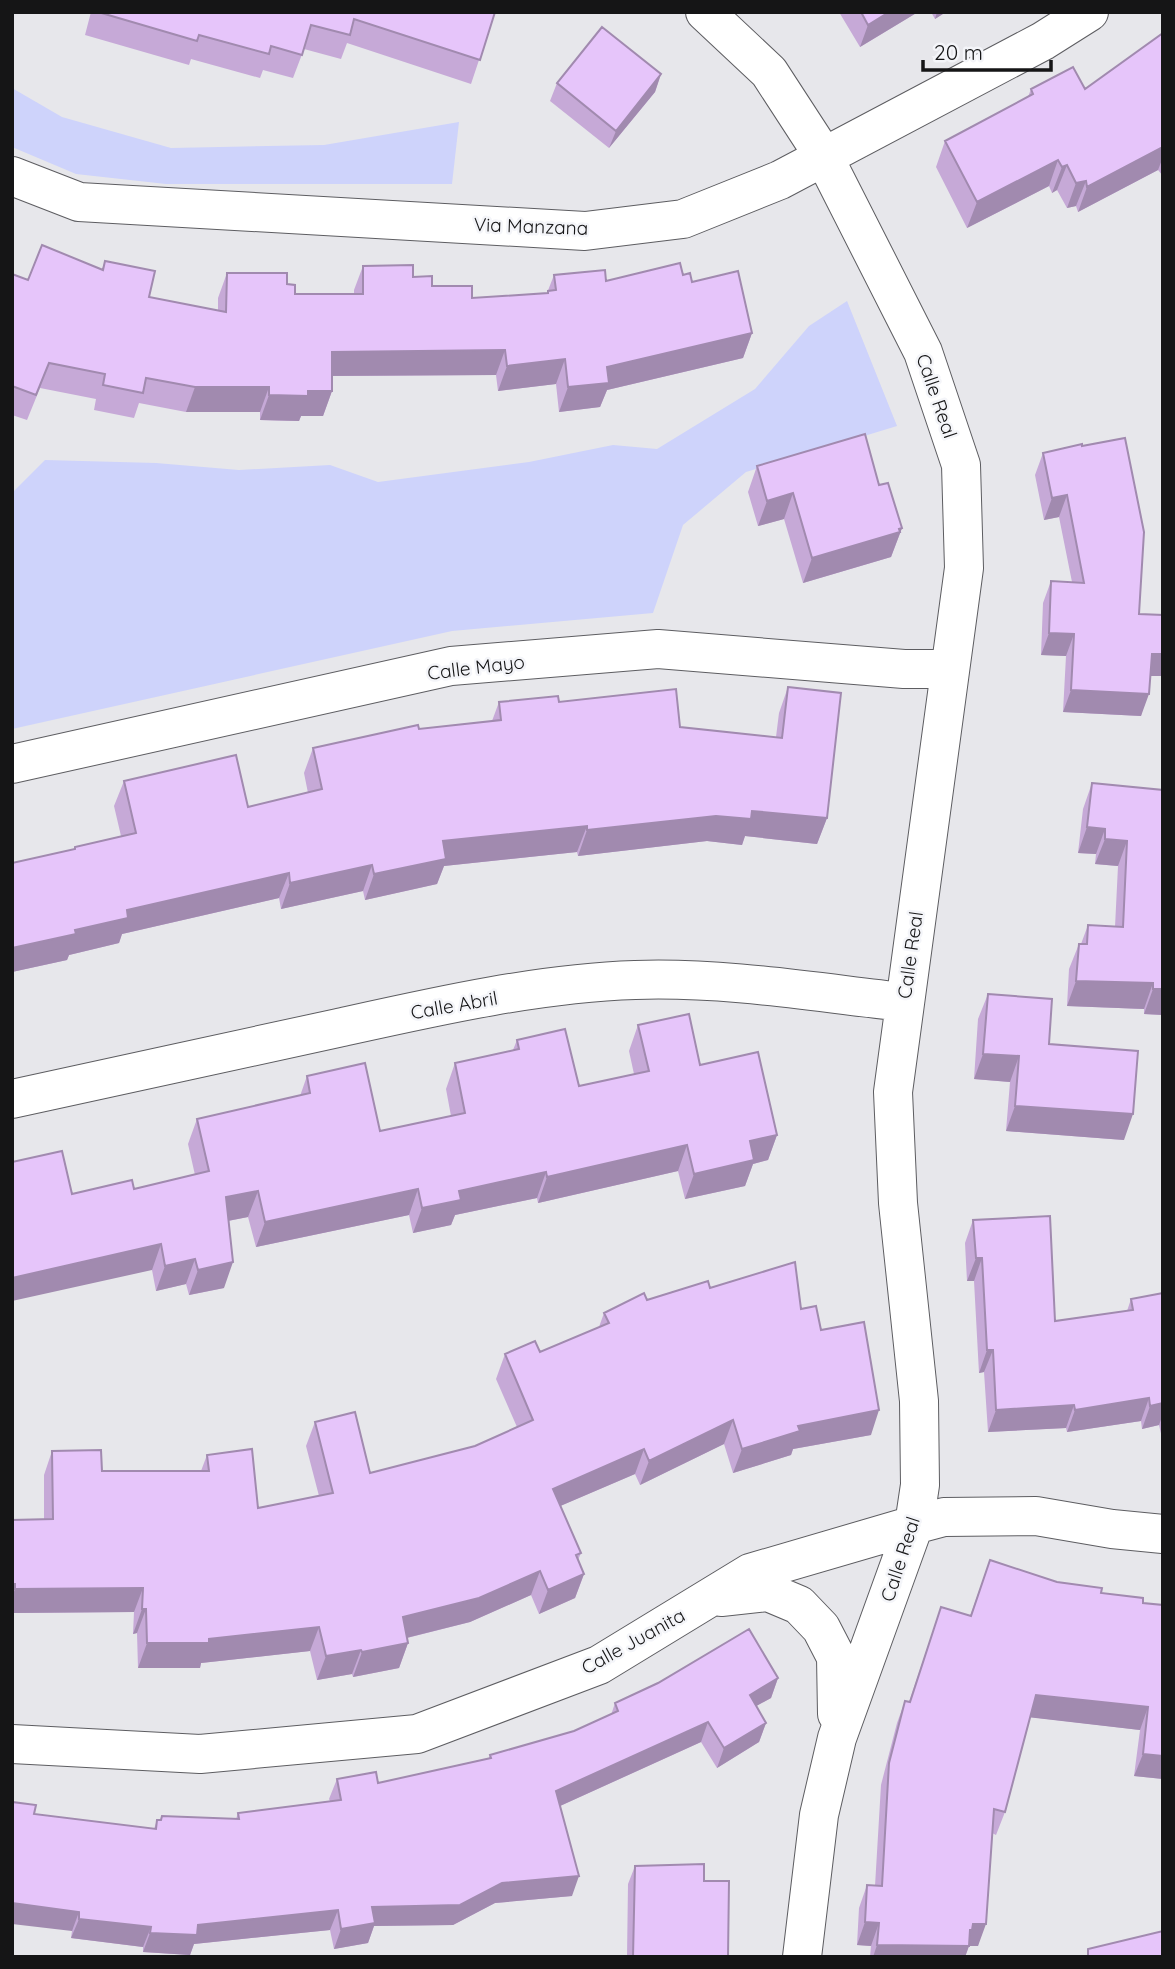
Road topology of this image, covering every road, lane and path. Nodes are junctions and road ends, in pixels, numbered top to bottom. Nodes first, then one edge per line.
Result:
1 (705, 12) edge
2 (1089, 12) edge
3 (823, 155) junction
4 (12, 176) edge
5 (949, 669) junction
6 (12, 764) edge
7 (903, 1002) junction
8 (12, 1099) edge
9 (914, 1525) junction
10 (1163, 1534) edge
11 (709, 1599) junction
12 (837, 1738) junction
13 (12, 1744) edge
14 (803, 1957) edge

1 - 3 street, Calle Real
2 - 3 street, Via Manzana
3 - 4 street, Via Manzana
3 - 5 street, Calle Real
5 - 6 street, Calle Mayo
5 - 7 street, Calle Real
7 - 8 street, Calle Abril
7 - 9 street, Calle Real
9 - 10 street, Calle Juanita
9 - 11 street, Calle Juanita
9 - 12 street, Calle Real
11 - 12 street
11 - 13 street, Calle Juanita
12 - 14 street, Calle Real

